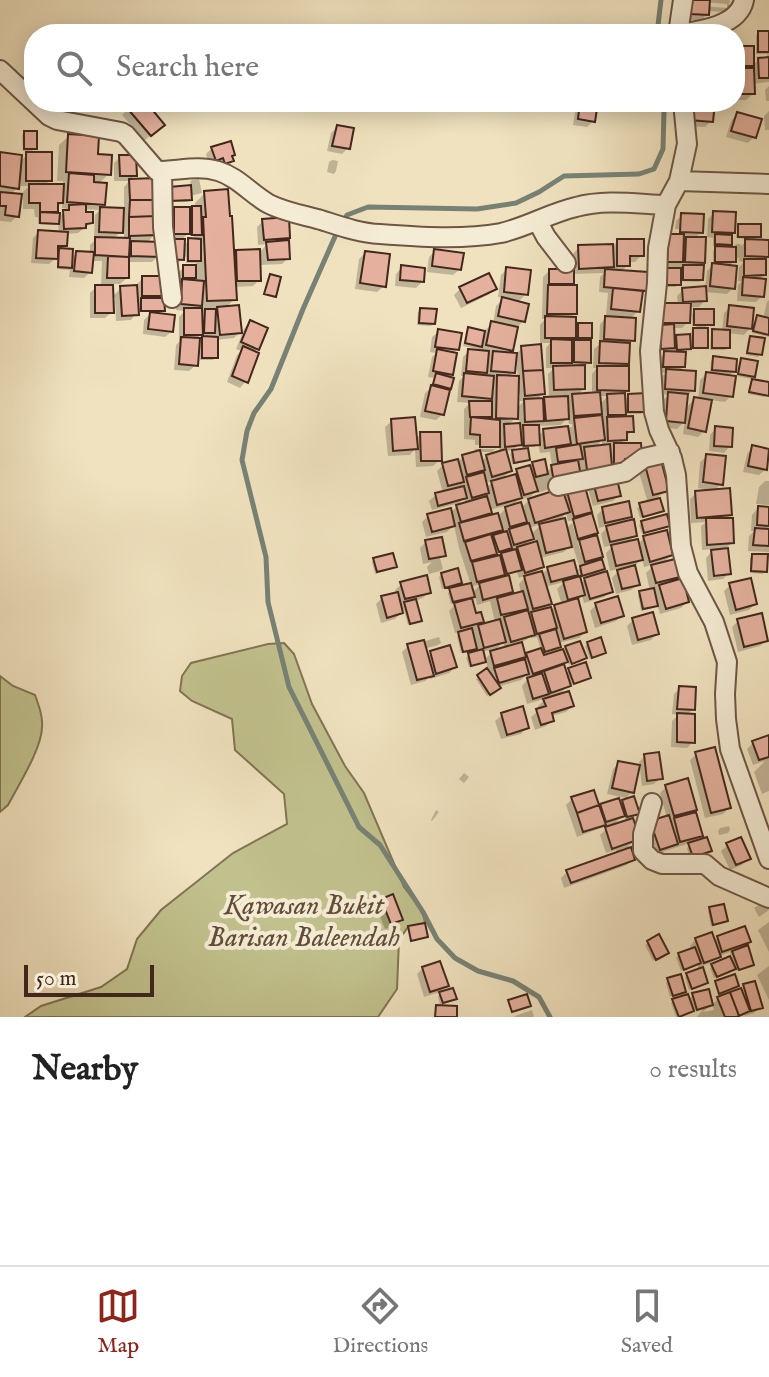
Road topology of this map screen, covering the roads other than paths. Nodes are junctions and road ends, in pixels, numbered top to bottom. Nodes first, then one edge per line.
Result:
1 (683, 0) edge
2 (744, 0) edge
3 (679, 24) edge
4 (720, 24) edge
5 (0, 70) edge
6 (24, 93) edge
7 (45, 112) edge
8 (684, 112) edge
9 (162, 171) junction
10 (679, 181) junction
11 (768, 184) edge
12 (666, 205) junction
13 (538, 222) junction
14 (566, 263) dead end
15 (172, 298) dead end
16 (670, 452) junction
17 (558, 486) dead end
18 (652, 803) dead end
19 (769, 859) edge
20 (769, 898) edge

1 - 3 street
2 - 4 street
5 - 6 street
7 - 9 street
8 - 10 street
9 - 13 street
9 - 15 street
10 - 11 street
10 - 12 street
12 - 13 street
12 - 16 street
13 - 14 street
16 - 17 street
16 - 19 street
18 - 20 street

